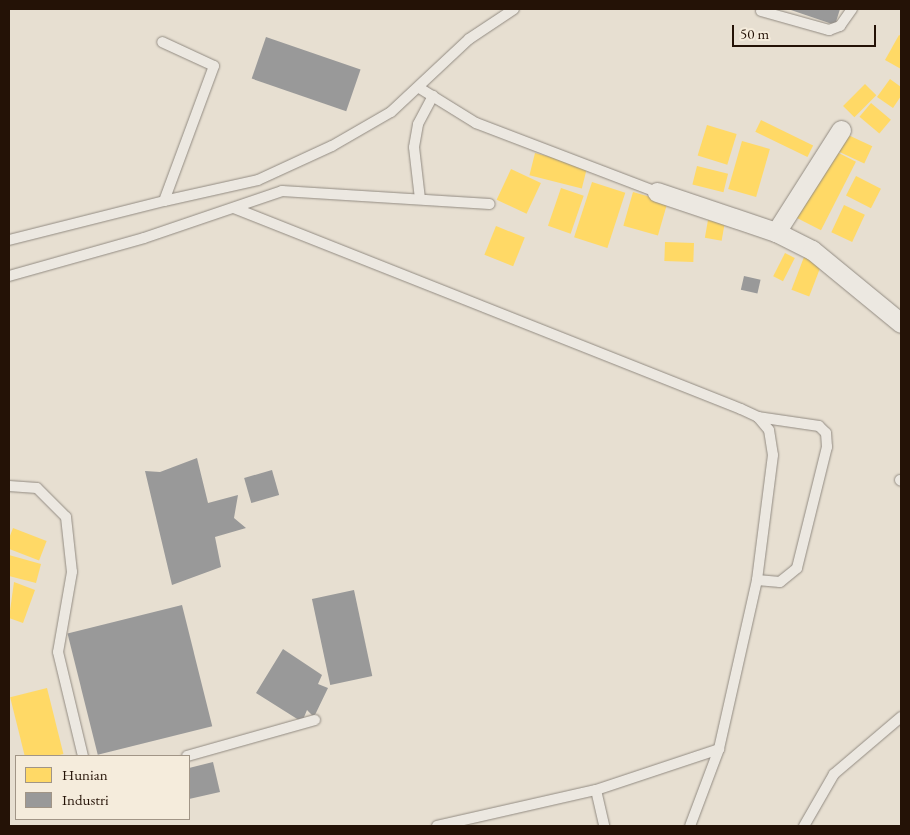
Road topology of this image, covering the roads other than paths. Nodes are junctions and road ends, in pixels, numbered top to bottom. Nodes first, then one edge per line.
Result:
1 (514, 9) edge
2 (759, 9) edge
3 (852, 9) edge
4 (162, 42) dead end
5 (421, 89) junction
6 (433, 96) junction
7 (841, 130) dead end
8 (657, 192) joint
9 (420, 200) junction
10 (164, 201) junction
11 (490, 204) dead end
12 (234, 208) junction
13 (776, 232) junction
14 (9, 240) edge
15 (9, 276) edge
16 (901, 322) edge
17 (758, 417) junction
18 (9, 486) edge
19 (757, 580) junction
20 (901, 717) edge
21 (316, 720) dead end
22 (719, 749) junction
23 (83, 755) edge
24 (190, 755) edge
25 (596, 790) junction
26 (437, 826) edge
27 (604, 826) edge
28 (690, 826) edge
29 (804, 826) edge

1 - 5 lane
2 - 3 lane
4 - 10 lane
5 - 6 lane
5 - 10 lane
6 - 8 lane
6 - 9 lane
7 - 13 street
8 - 13 street
9 - 11 lane
9 - 12 lane
10 - 14 lane
12 - 15 lane
12 - 17 lane
13 - 16 street
17 - 19 lane
17 - 19 lane
18 - 23 lane
19 - 22 lane
20 - 29 lane
21 - 24 lane
22 - 25 lane
22 - 28 lane
25 - 26 lane
25 - 27 lane

